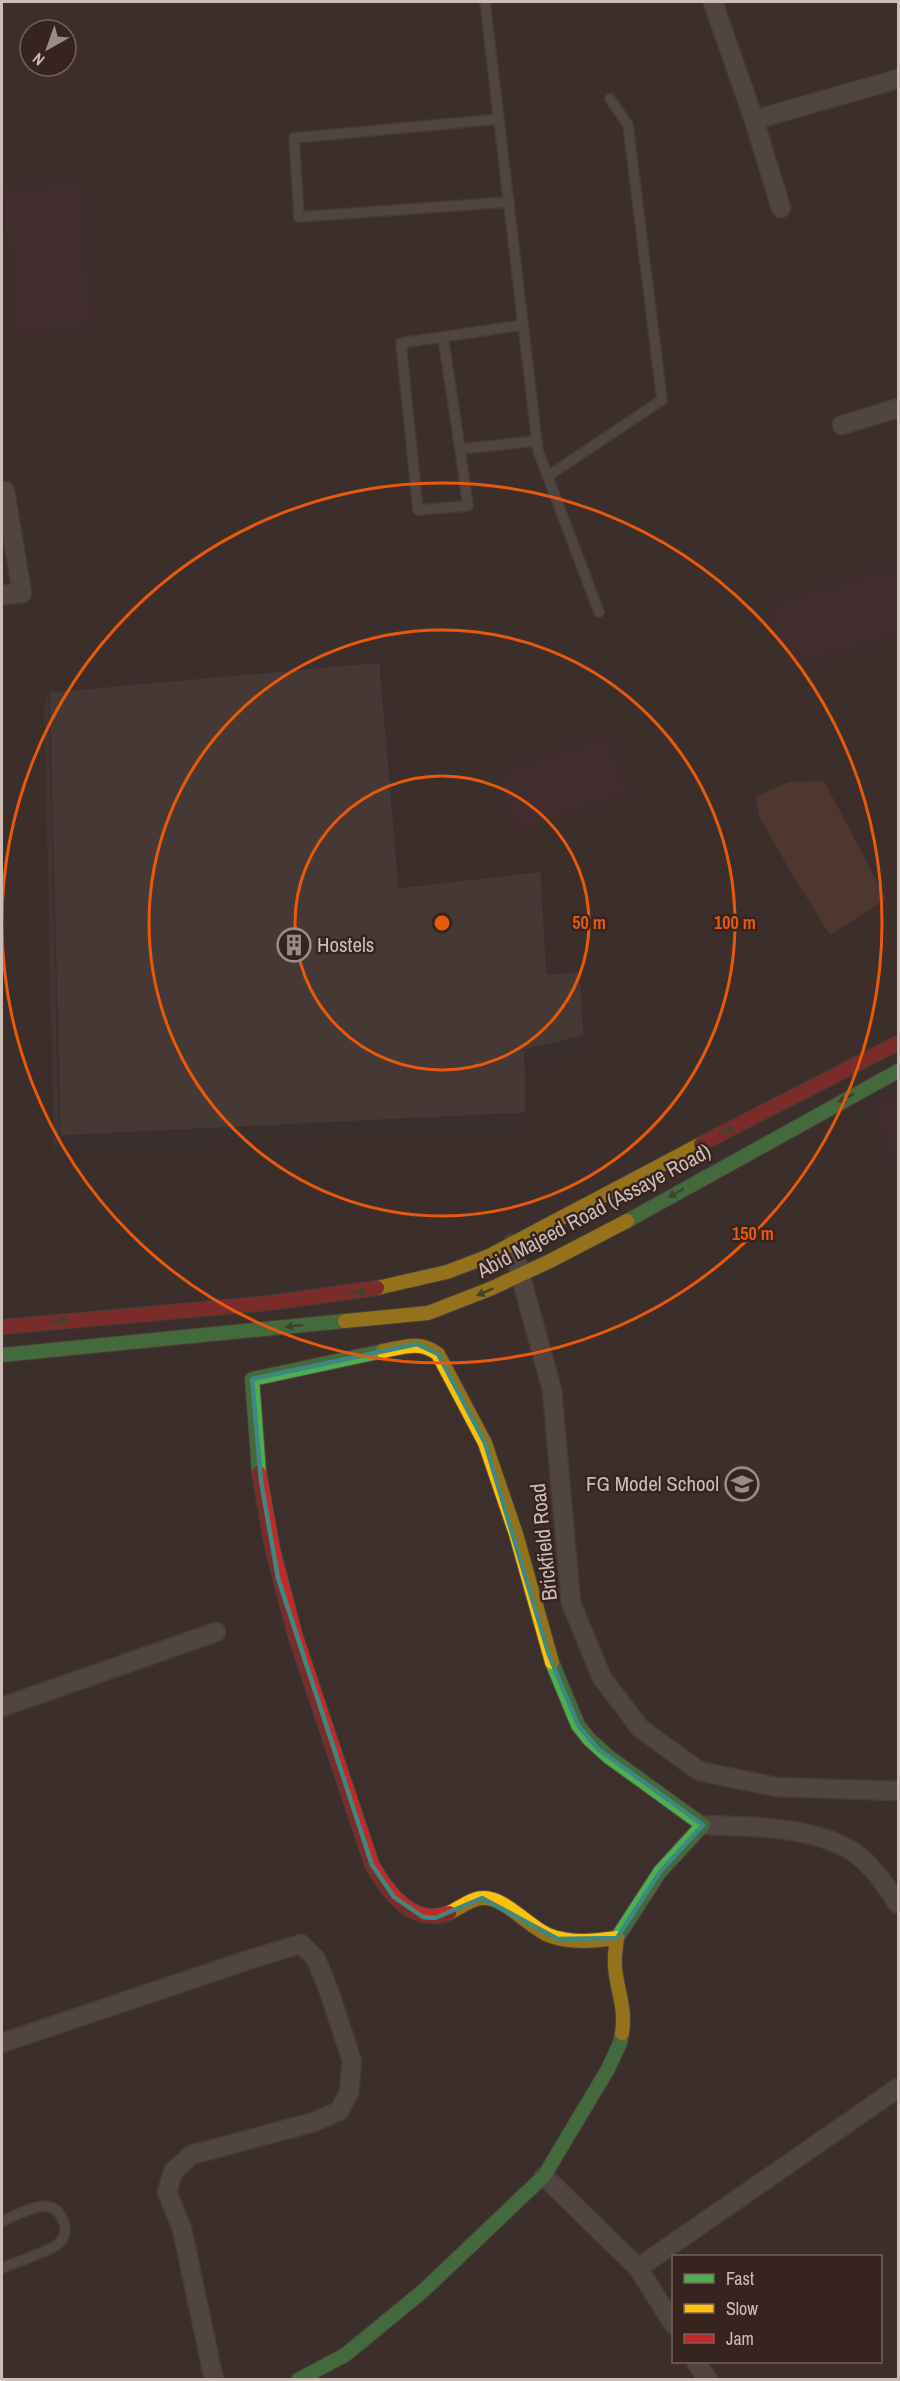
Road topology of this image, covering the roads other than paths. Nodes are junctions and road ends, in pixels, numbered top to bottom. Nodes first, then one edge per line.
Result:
1 (484, 2) edge
2 (713, 2) edge
3 (898, 79) edge
4 (610, 99) dead end
5 (500, 119) junction
6 (754, 120) junction
7 (509, 202) junction
8 (781, 208) dead end
9 (523, 325) junction
10 (443, 337) junction
11 (898, 408) edge
12 (842, 425) dead end
13 (537, 441) junction
14 (460, 449) junction
15 (548, 476) junction
16 (2, 491) edge
17 (2, 595) edge
18 (599, 612) dead end
19 (898, 1043) edge
20 (898, 1071) edge
21 (512, 1244) junction
22 (520, 1275) junction
23 (2, 1327) edge
24 (2, 1355) edge
25 (216, 1632) dead end
26 (2, 1707) edge
27 (898, 1791) edge
28 (703, 1825) junction
29 (898, 1904) edge
30 (617, 1938) junction
31 (2, 2043) edge
32 (898, 2088) edge
33 (544, 2176) junction
34 (2, 2221) edge
35 (2, 2268) edge
36 (638, 2268) junction
37 (672, 2322) edge
38 (697, 2363) edge
39 (214, 2379) edge
40 (298, 2379) edge
41 (708, 2379) edge

1 - 5 lane
2 - 6 street
3 - 6 street
4 - 15 lane
5 - 7 lane
5 - 7 lane
6 - 8 street
7 - 9 lane
9 - 10 lane
9 - 13 lane
10 - 14 lane
10 - 14 lane
11 - 12 street
13 - 14 lane
13 - 15 lane
15 - 18 lane
16 - 17 street
21 -> 19 street, Abid Majeed Road (Assaye Road)
20 -> 22 street, Abid Majeed Road (Assaye Road)
21 - 22 street, Brickfield Road
23 -> 21 street, Abid Majeed Road (Assaye Road)
22 -> 24 street, Abid Majeed Road (Assaye Road)
22 - 27 street, Brickfield Road
25 - 26 street
28 - 29 street
28 - 30 street
28 - 30 street
30 - 33 street
31 - 39 street
32 - 36 street
33 - 36 street
33 - 40 street
34 - 35 lane
36 - 37 street
38 - 41 street

